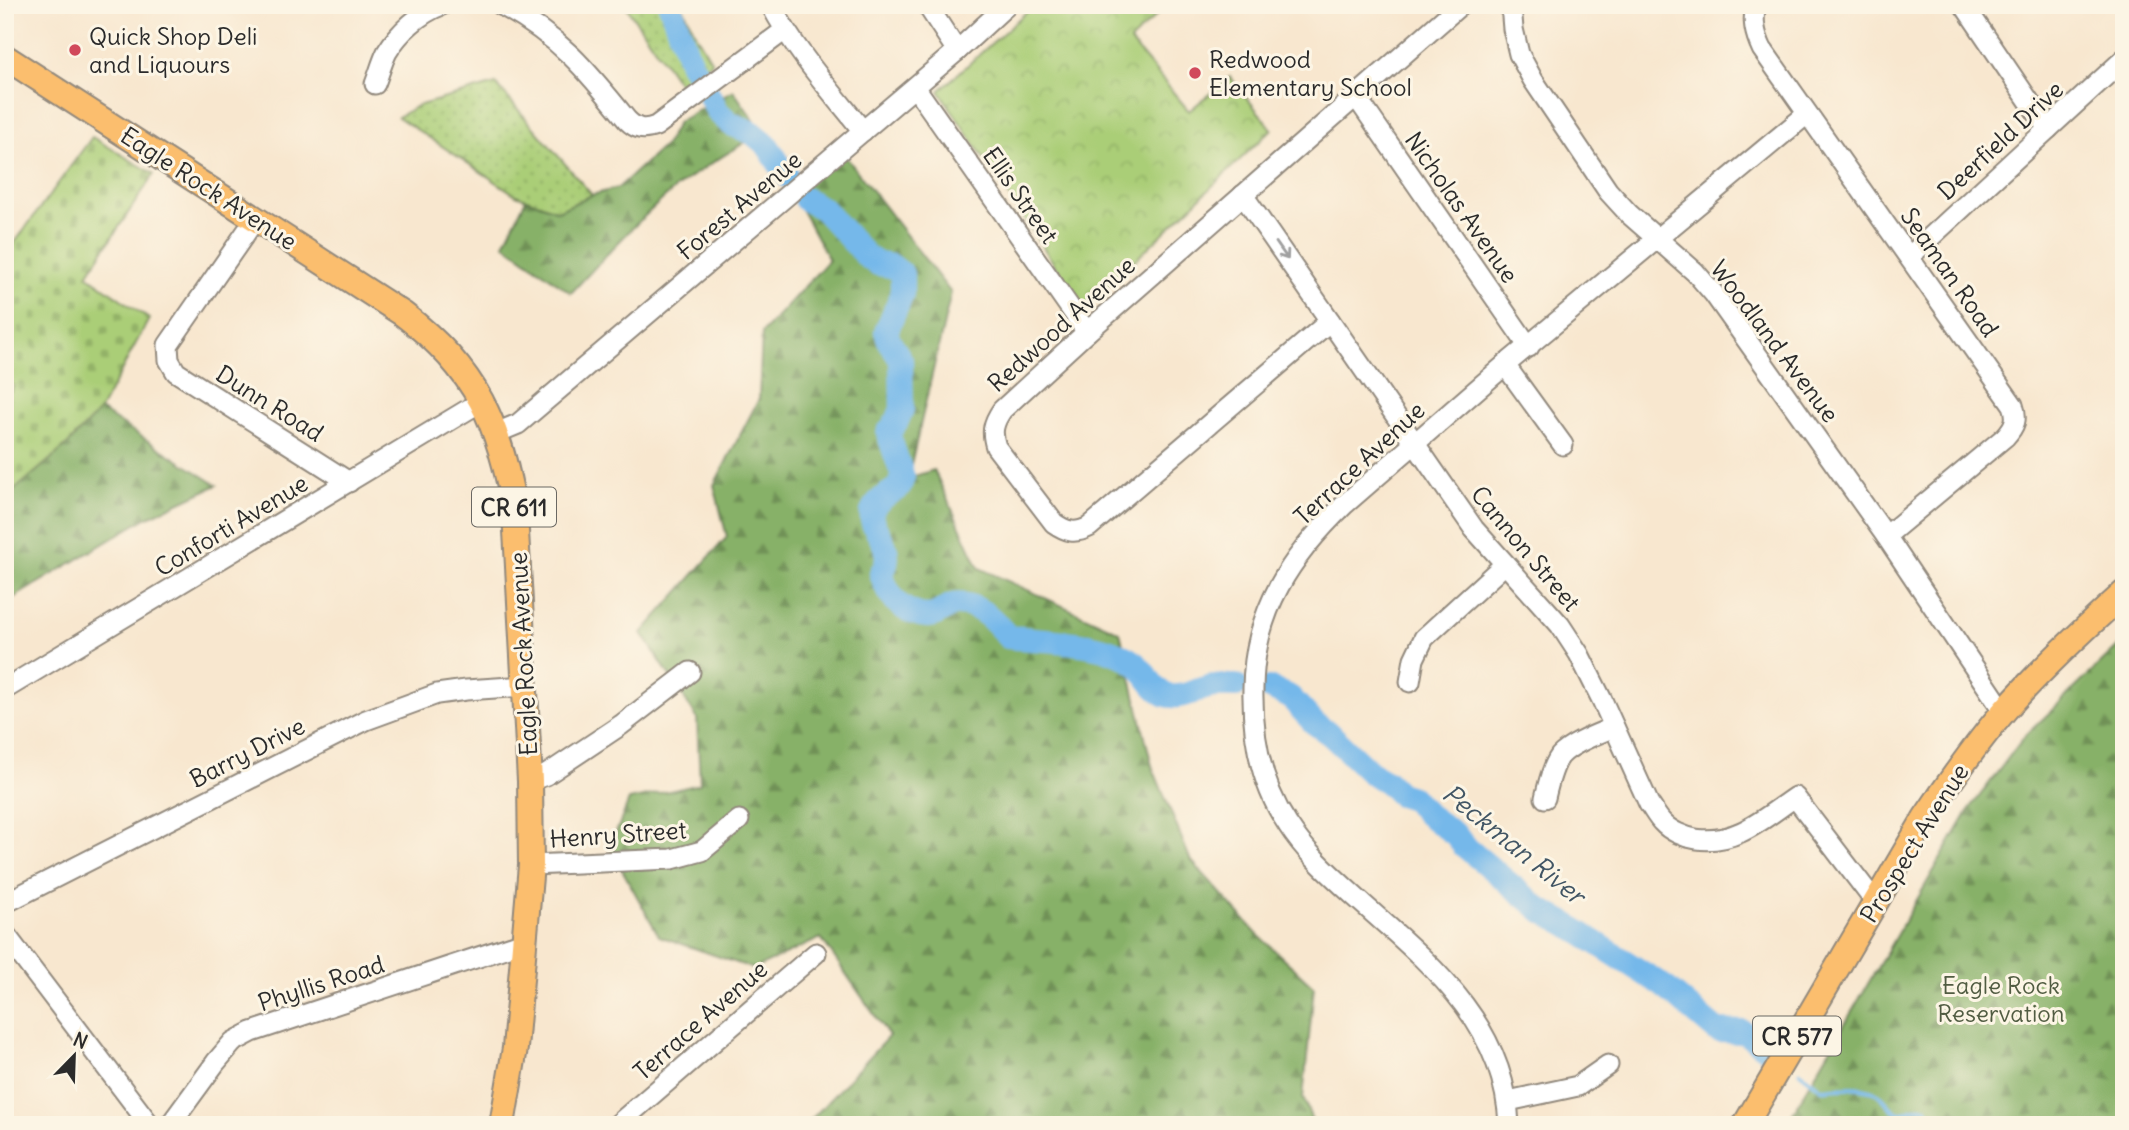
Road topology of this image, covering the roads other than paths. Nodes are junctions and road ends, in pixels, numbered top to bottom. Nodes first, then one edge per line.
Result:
1 (442, 5) edge
2 (501, 5) edge
3 (771, 5) edge
4 (927, 5) edge
5 (1007, 5) edge
6 (1460, 5) edge
7 (1511, 5) edge
8 (1756, 5) edge
9 (1964, 5) edge
10 (785, 30) junction
11 (957, 51) junction
12 (5, 57) edge
13 (2124, 59) edge
14 (375, 84) dead end
15 (915, 87) junction
16 (1355, 95) junction
17 (1807, 114) junction
18 (2048, 129) junction
19 (863, 131) junction
20 (1243, 195) junction
21 (256, 218) junction
22 (1656, 240) junction
23 (1909, 257) junction
24 (1331, 321) junction
25 (1087, 332) junction
26 (1529, 346) junction
27 (1505, 365) junction
28 (482, 401) junction
29 (496, 433) junction
30 (1414, 444) junction
31 (1563, 445) dead end
32 (349, 482) junction
33 (1886, 536) junction
34 (1505, 564) junction
35 (2124, 593) edge
36 (690, 673) dead end
37 (1409, 682) dead end
38 (524, 686) junction
39 (5, 689) edge
40 (2004, 712) junction
41 (1614, 727) junction
42 (530, 781) junction
43 (1545, 798) dead end
44 (739, 820) dead end
45 (531, 864) junction
46 (5, 903) edge
47 (1876, 903) junction
48 (5, 934) edge
49 (524, 942) junction
50 (816, 953) dead end
51 (1608, 1065) dead end
52 (1508, 1101) junction
53 (150, 1125) edge
54 (170, 1125) edge
55 (502, 1125) edge
56 (617, 1125) edge
57 (1509, 1125) edge
58 (1745, 1125) edge

1 - 14 street
2 - 10 street
3 - 10 street
4 - 11 street
5 - 11 street, Forest Avenue
6 - 16 street, Redwood Avenue
7 - 22 street, Woodland Avenue
8 - 17 street, Seaman Road
9 - 18 street
10 - 19 street
11 - 15 street, Forest Avenue
12 - 21 main road, Eagle Rock Avenue / CR 611
13 - 18 street, Deerfield Drive
15 - 19 street, Forest Avenue
15 - 25 street, Ellis Street
16 - 20 street, Redwood Avenue
16 - 26 street, Nicholas Avenue
17 - 22 street, Terrace Avenue
17 - 23 street, Seaman Road
18 - 23 street, Deerfield Drive
19 - 29 street, Forest Avenue
20 -> 24 street, Cannon Street
20 - 25 street, Redwood Avenue
21 - 28 main road, Eagle Rock Avenue / CR 611
21 - 32 street, Dunn Road
22 - 26 street, Terrace Avenue
22 - 33 street, Woodland Avenue
23 - 33 street, Seaman Road
24 - 25 street, Redwood Avenue
24 - 30 street, Cannon Street
26 - 27 street, Terrace Avenue
27 - 30 street, Terrace Avenue
27 - 31 street
28 - 29 main road, Eagle Rock Avenue / CR 611
28 - 32 street, Conforti Avenue
29 - 38 main road, Eagle Rock Avenue / CR 611
30 - 34 street, Cannon Street
30 - 52 street, Terrace Avenue
32 - 39 street, Conforti Avenue
33 - 40 street, Woodland Avenue
34 - 37 street
34 - 41 street, Cannon Street
35 - 40 main road, Prospect Avenue / CR 577
36 - 42 street
38 - 42 main road, Eagle Rock Avenue / CR 611
38 - 46 street, Barry Drive
40 - 47 main road, Prospect Avenue / CR 577
41 - 43 street
41 - 47 street, Cannon Street
42 - 45 main road, Eagle Rock Avenue / CR 611
44 - 45 street, Henry Street
45 - 49 main road, Eagle Rock Avenue / CR 611
47 - 58 main road, Prospect Avenue / CR 577
48 - 53 street
49 - 54 street, Phyllis Road
49 - 55 main road, Eagle Rock Avenue / CR 611
50 - 56 street, Terrace Avenue
51 - 52 street
52 - 57 street, Terrace Avenue

